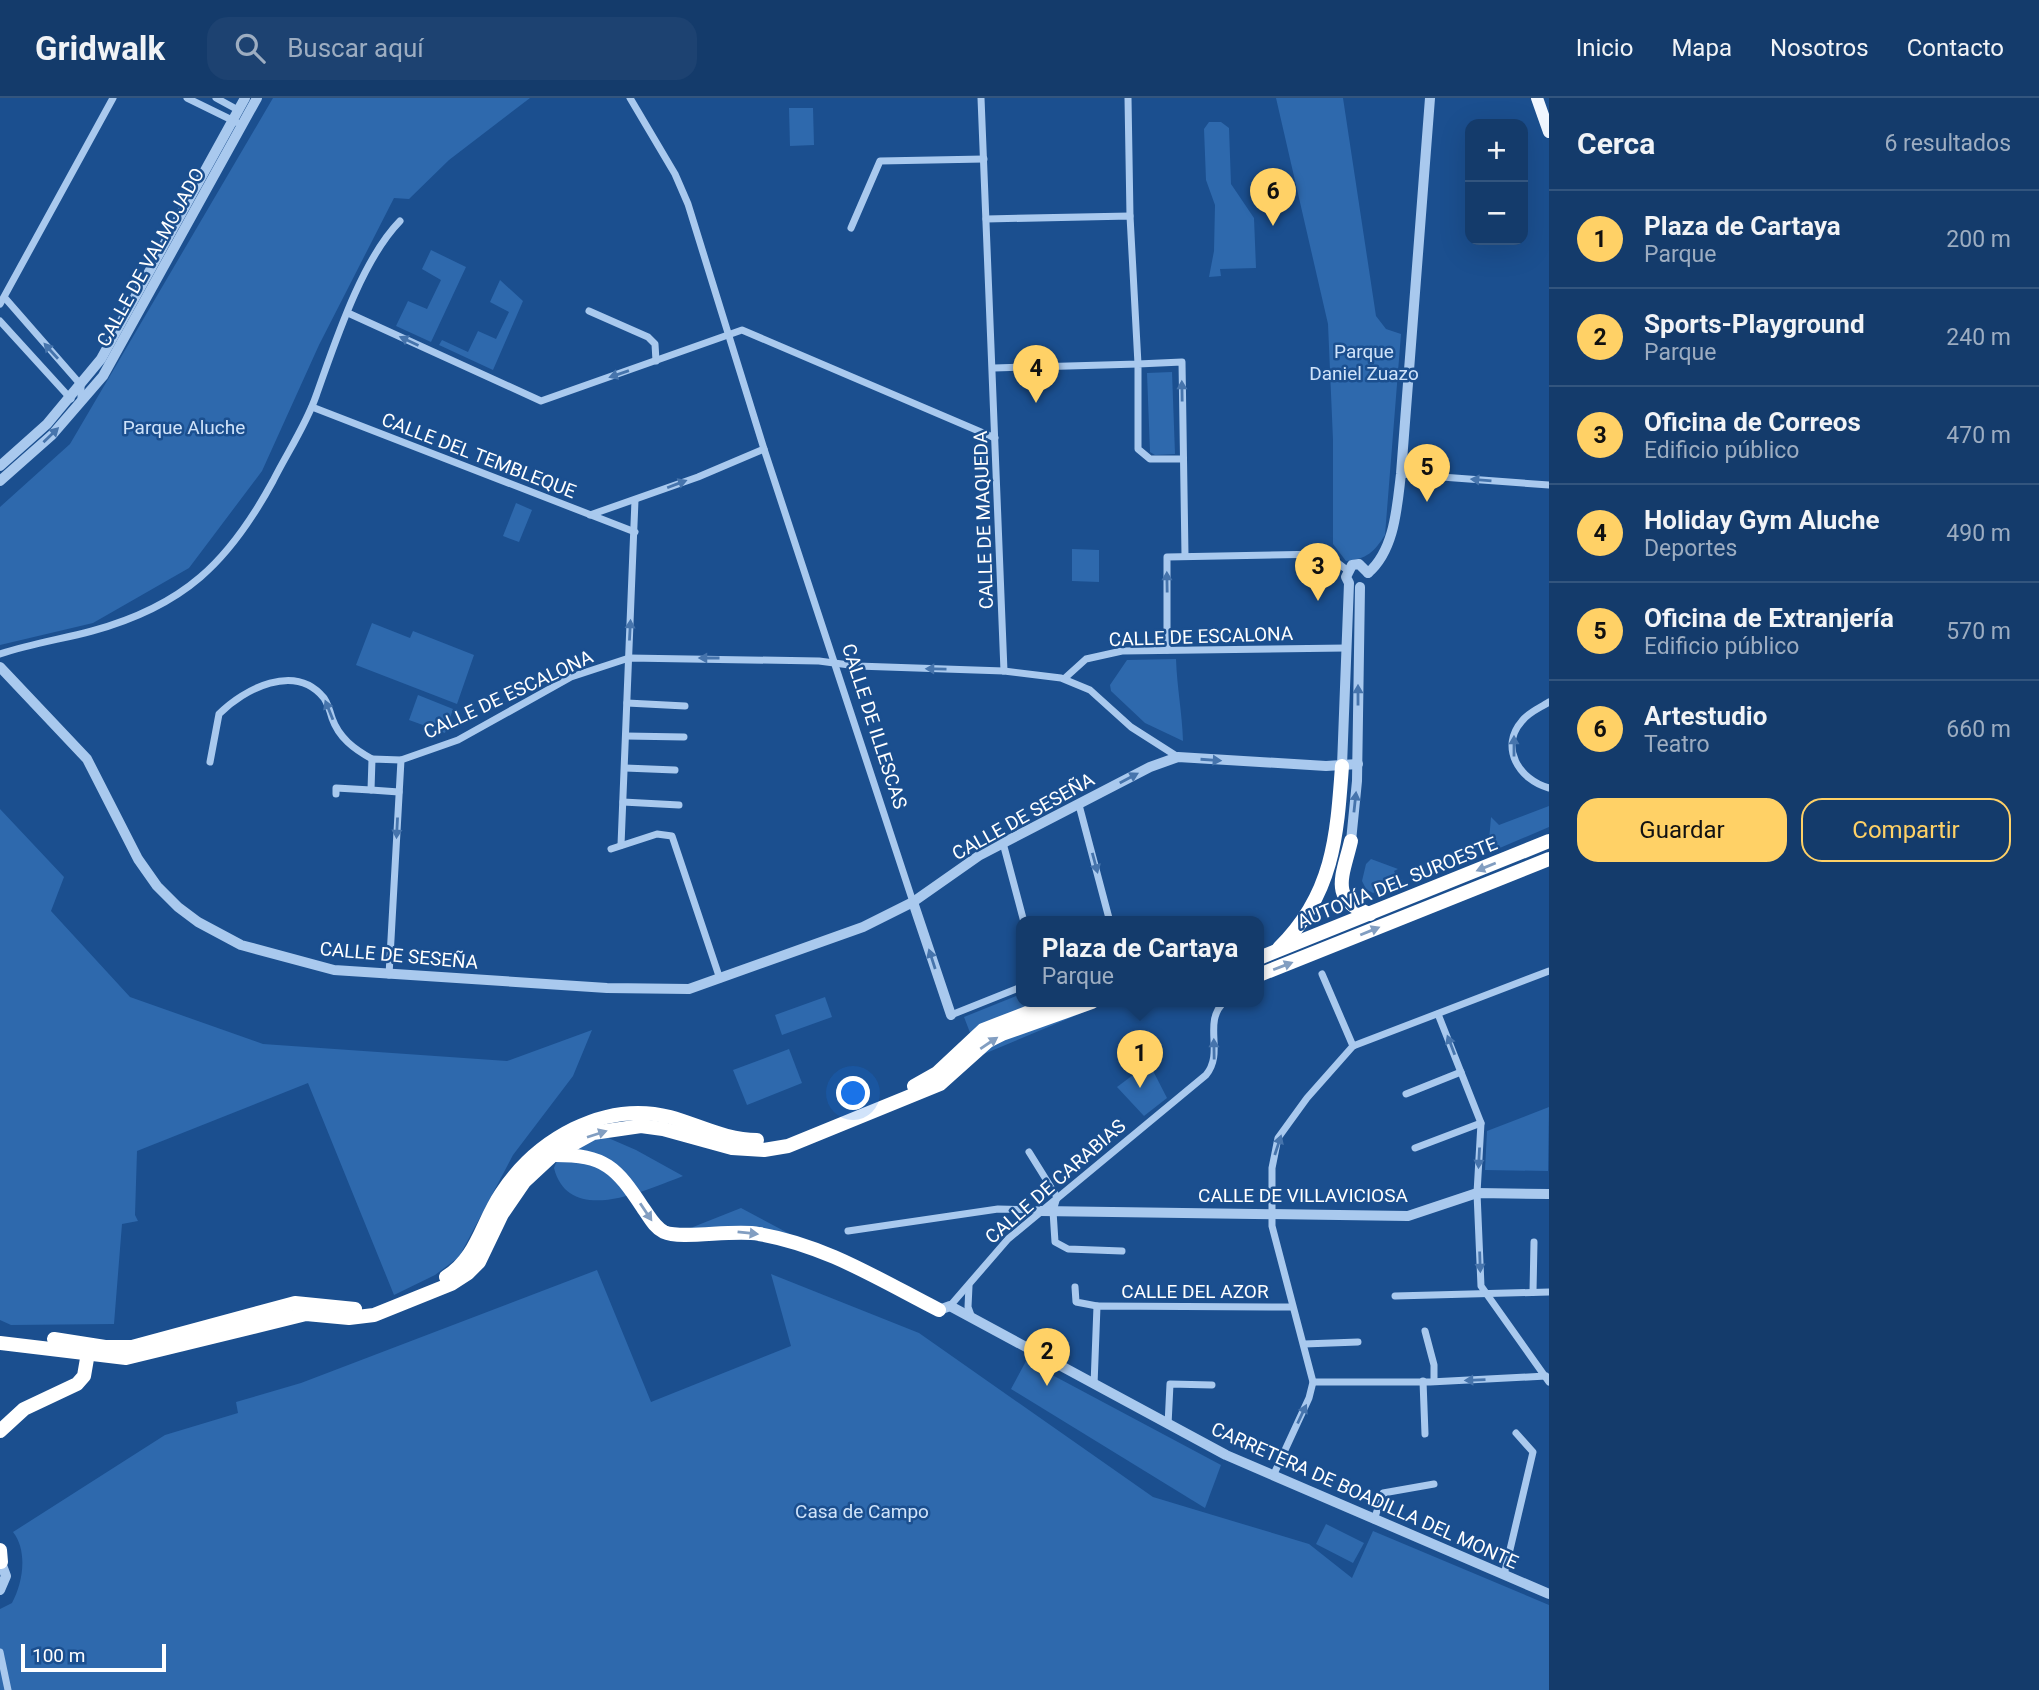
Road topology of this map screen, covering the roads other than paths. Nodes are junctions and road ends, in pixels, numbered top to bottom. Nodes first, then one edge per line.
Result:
1 (113, 98) edge
2 (187, 98) edge
3 (216, 98) edge
4 (245, 98) edge
5 (257, 98) edge
6 (630, 98) edge
7 (981, 98) edge
8 (1128, 98) edge
9 (1430, 98) edge
10 (1537, 98) edge
11 (238, 110) junction
12 (245, 121) junction
13 (231, 122) junction
14 (1549, 132) edge
15 (984, 159) junction
16 (1130, 216) junction
17 (986, 219) junction
18 (400, 220) dead end
19 (851, 228) dead end
20 (2, 301) edge
21 (589, 311) dead end
22 (348, 313) junction
23 (0, 321) edge
24 (730, 335) junction
25 (656, 361) junction
26 (1138, 364) junction
27 (993, 368) junction
28 (81, 385) junction
29 (75, 403) junction
30 (312, 407) junction
31 (995, 438) junction
32 (764, 449) junction
33 (1183, 459) junction
34 (0, 466) edge
35 (1401, 474) junction
36 (0, 481) edge
37 (1549, 485) edge
38 (635, 500) junction
39 (589, 515) junction
40 (635, 532) junction
41 (1185, 555) junction
42 (1347, 570) junction
43 (1368, 573) junction
44 (1349, 583) junction
45 (1360, 587) junction
46 (1346, 648) junction
47 (1167, 650) junction
48 (0, 654) edge
49 (629, 658) junction
50 (836, 664) junction
51 (0, 667) edge
52 (1004, 671) junction
53 (1065, 678) junction
54 (1549, 702) edge
55 (627, 703) junction
56 (685, 706) dead end
57 (626, 736) junction
58 (684, 737) dead end
59 (1178, 757) junction
60 (372, 759) junction
61 (401, 760) junction
62 (210, 762) dead end
63 (1358, 764) junction
64 (1342, 766) junction
65 (625, 768) junction
66 (675, 770) dead end
67 (1549, 788) edge
68 (371, 790) junction
69 (399, 792) junction
70 (336, 794) dead end
71 (623, 802) junction
72 (678, 805) dead end
73 (1079, 805) junction
74 (1351, 841) joint
75 (1549, 841) edge
76 (1003, 843) junction
77 (621, 845) junction
78 (611, 849) dead end
79 (1330, 857) junction
80 (1549, 859) edge
81 (1346, 862) junction
82 (913, 902) junction
83 (1370, 914) junction
84 (1022, 916) edge
85 (1108, 916) edge
86 (1266, 956) edge
87 (1549, 971) edge
88 (1264, 973) edge
89 (1322, 974) dead end
90 (389, 975) junction
91 (720, 979) junction
92 (1016, 989) edge
93 (1042, 1007) edge
94 (1078, 1007) edge
95 (1221, 1007) edge
96 (1438, 1014) junction
97 (951, 1015) joint
98 (1353, 1046) junction
99 (1461, 1072) junction
100 (1406, 1094) dead end
101 (1480, 1122) junction
102 (1415, 1148) dead end
103 (1029, 1152) dead end
104 (553, 1156) junction
105 (1477, 1193) junction
106 (1549, 1194) edge
107 (1057, 1197) junction
108 (1041, 1210) junction
109 (1053, 1211) junction
110 (1272, 1213) junction
111 (848, 1231) dead end
112 (1534, 1242) dead end
113 (1122, 1251) dead end
114 (971, 1278) junction
115 (1075, 1287) dead end
116 (1533, 1292) junction
117 (1549, 1292) edge
118 (1486, 1293) junction
119 (1395, 1296) dead end
120 (1097, 1306) junction
121 (1292, 1307) junction
122 (944, 1308) junction
123 (977, 1321) junction
124 (1425, 1331) dead end
125 (0, 1335) edge
126 (1358, 1342) dead end
127 (0, 1343) edge
128 (1304, 1344) junction
129 (87, 1350) junction
130 (1547, 1378) edge
131 (1423, 1381) junction
132 (1434, 1381) junction
133 (1313, 1382) junction
134 (1094, 1385) junction
135 (1212, 1385) dead end
136 (1168, 1426) junction
137 (0, 1429) edge
138 (1516, 1433) dead end
139 (1425, 1434) dead end
140 (1273, 1476) junction
141 (1434, 1484) dead end
142 (1374, 1520) junction
143 (0, 1558) edge
144 (1504, 1575) junction
145 (0, 1590) edge
146 (1549, 1594) edge
147 (0, 1652) edge
148 (2, 1675) edge
149 (8, 1690) edge

1 - 20 street
2 - 13 street
3 - 11 street
4 - 11 street, CALLE DE VALMOJADO
5 - 12 street, CALLE DE VALMOJADO
6 - 24 street, CALLE DE ILLESCAS
7 - 15 street, CALLE DE MAQUEDA
8 - 16 street
9 - 35 street
10 - 14 main road
11 - 13 street, CALLE DE VALMOJADO
12 - 13 street
12 - 29 street, CALLE DE VALMOJADO
13 - 28 street, CALLE DE VALMOJADO
15 - 17 street, CALLE DE MAQUEDA
15 - 19 street
16 - 17 street
16 - 26 street
17 - 27 street, CALLE DE MAQUEDA
18 - 22 street
28 -> 20 street
21 - 25 street
25 -> 22 street
22 - 30 street
23 - 29 street
24 - 25 street
24 - 31 street
24 - 32 street, CALLE DE ILLESCAS
26 - 27 street
26 - 33 street
33 -> 26 street
27 - 31 street, CALLE DE MAQUEDA
28 - 29 street, CALLE DE VALMOJADO
29 - 34 street, CALLE DE VALMOJADO
36 -> 29 street, CALLE DE VALMOJADO
30 - 39 street, CALLE DEL TEMBLEQUE
30 - 48 street
31 - 52 street, CALLE DE MAQUEDA
38 -> 32 street
32 - 50 street, CALLE DE ILLESCAS
33 - 41 street
37 -> 35 street
35 - 43 street
38 - 39 street
38 - 40 street
39 - 40 street, CALLE DEL TEMBLEQUE
49 -> 40 street
41 - 42 street
47 -> 41 street
42 - 43 street
42 - 44 street
43 - 45 street
44 - 45 street
44 - 46 street
63 -> 45 street
46 - 47 street, CALLE DE ESCALONA
46 - 64 street
47 - 53 street, CALLE DE ESCALONA
50 -> 49 street, CALLE DE ESCALONA
49 - 55 street
49 - 61 street, CALLE DE ESCALONA
52 -> 50 street, CALLE DE ESCALONA
50 - 82 street, CALLE DE ILLESCAS
51 - 90 street, CALLE DE SESEÑA
52 - 53 street, CALLE DE ESCALONA
53 - 59 street, CALLE DE ESCALONA
67 -> 54 street
55 - 56 street
55 - 57 street
57 - 58 street
57 - 65 street
59 -> 64 street, CALLE DE SESEÑA
73 -> 59 street, CALLE DE SESEÑA
60 - 61 street, CALLE DE ESCALONA
60 -> 62 street
60 - 68 street
61 - 69 street
63 - 64 street, CALLE DE SESEÑA
74 -> 63 street
64 - 79 highway
65 - 66 street
65 - 71 street
68 - 69 street
68 - 70 street
69 -> 90 street
71 - 72 street
71 - 77 street
73 - 76 street, CALLE DE SESEÑA
73 -> 85 street
74 - 81 highway
75 -> 83 highway, AUTOVÍA DEL SUROESTE
76 - 82 street, CALLE DE SESEÑA
76 - 84 street
77 - 78 street
77 - 91 street
79 - 81 highway
79 - 86 highway
88 -> 80 highway, AUTOVÍA DEL SUROESTE
81 - 83 highway
82 - 91 street, CALLE DE SESEÑA
97 -> 82 street, CALLE DE ILLESCAS
83 - 86 highway, AUTOVÍA DEL SUROESTE
87 - 96 street
89 - 98 street
90 - 91 street, CALLE DE SESEÑA
92 - 97 street
93 - 129 highway
104 -> 94 highway
107 -> 95 street, CALLE DE CARABIAS
96 - 98 street
99 -> 96 street
110 -> 98 street
99 - 100 street
99 - 101 street
101 - 102 street
101 -> 105 street
103 - 107 street
104 -> 122 highway
104 - 129 highway
105 - 106 street, CALLE DE VILLAVICIOSA
105 - 110 street, CALLE DE VILLAVICIOSA
105 -> 118 street
107 - 108 street, CALLE DE CARABIAS
107 - 109 street
108 - 109 street, CALLE DE VILLAVICIOSA
108 - 111 street, CALLE DE VILLAVICIOSA
108 - 114 street, CALLE DE CARABIAS
109 - 110 street, CALLE DE VILLAVICIOSA
109 - 113 street
110 - 121 street
112 - 116 street
114 - 122 street, CALLE DE CARABIAS
114 - 123 street
115 - 120 street, CALLE DEL AZOR
116 - 117 street
116 - 118 street
118 - 119 street
118 - 130 street
120 - 121 street, CALLE DEL AZOR
120 - 134 street, CALLE DEL AZOR
121 - 128 street
122 - 123 street, CARRETERA DE BOADILLA DEL MONTE
123 - 134 street, CARRETERA DE BOADILLA DEL MONTE
124 - 132 street
125 - 129 highway
126 - 128 street
127 - 129 highway
128 - 133 street
129 - 137 highway
130 -> 132 street
131 - 132 street
131 - 133 street
131 - 139 street
140 -> 133 street
134 - 136 street, CARRETERA DE BOADILLA DEL MONTE
135 - 136 street
136 - 140 street, CARRETERA DE BOADILLA DEL MONTE
138 - 144 street
140 - 142 street, CARRETERA DE BOADILLA DEL MONTE
141 - 142 street
142 - 144 street, CARRETERA DE BOADILLA DEL MONTE
143 - 145 street
144 - 146 street, CARRETERA DE BOADILLA DEL MONTE
147 - 148 street
148 - 149 street

